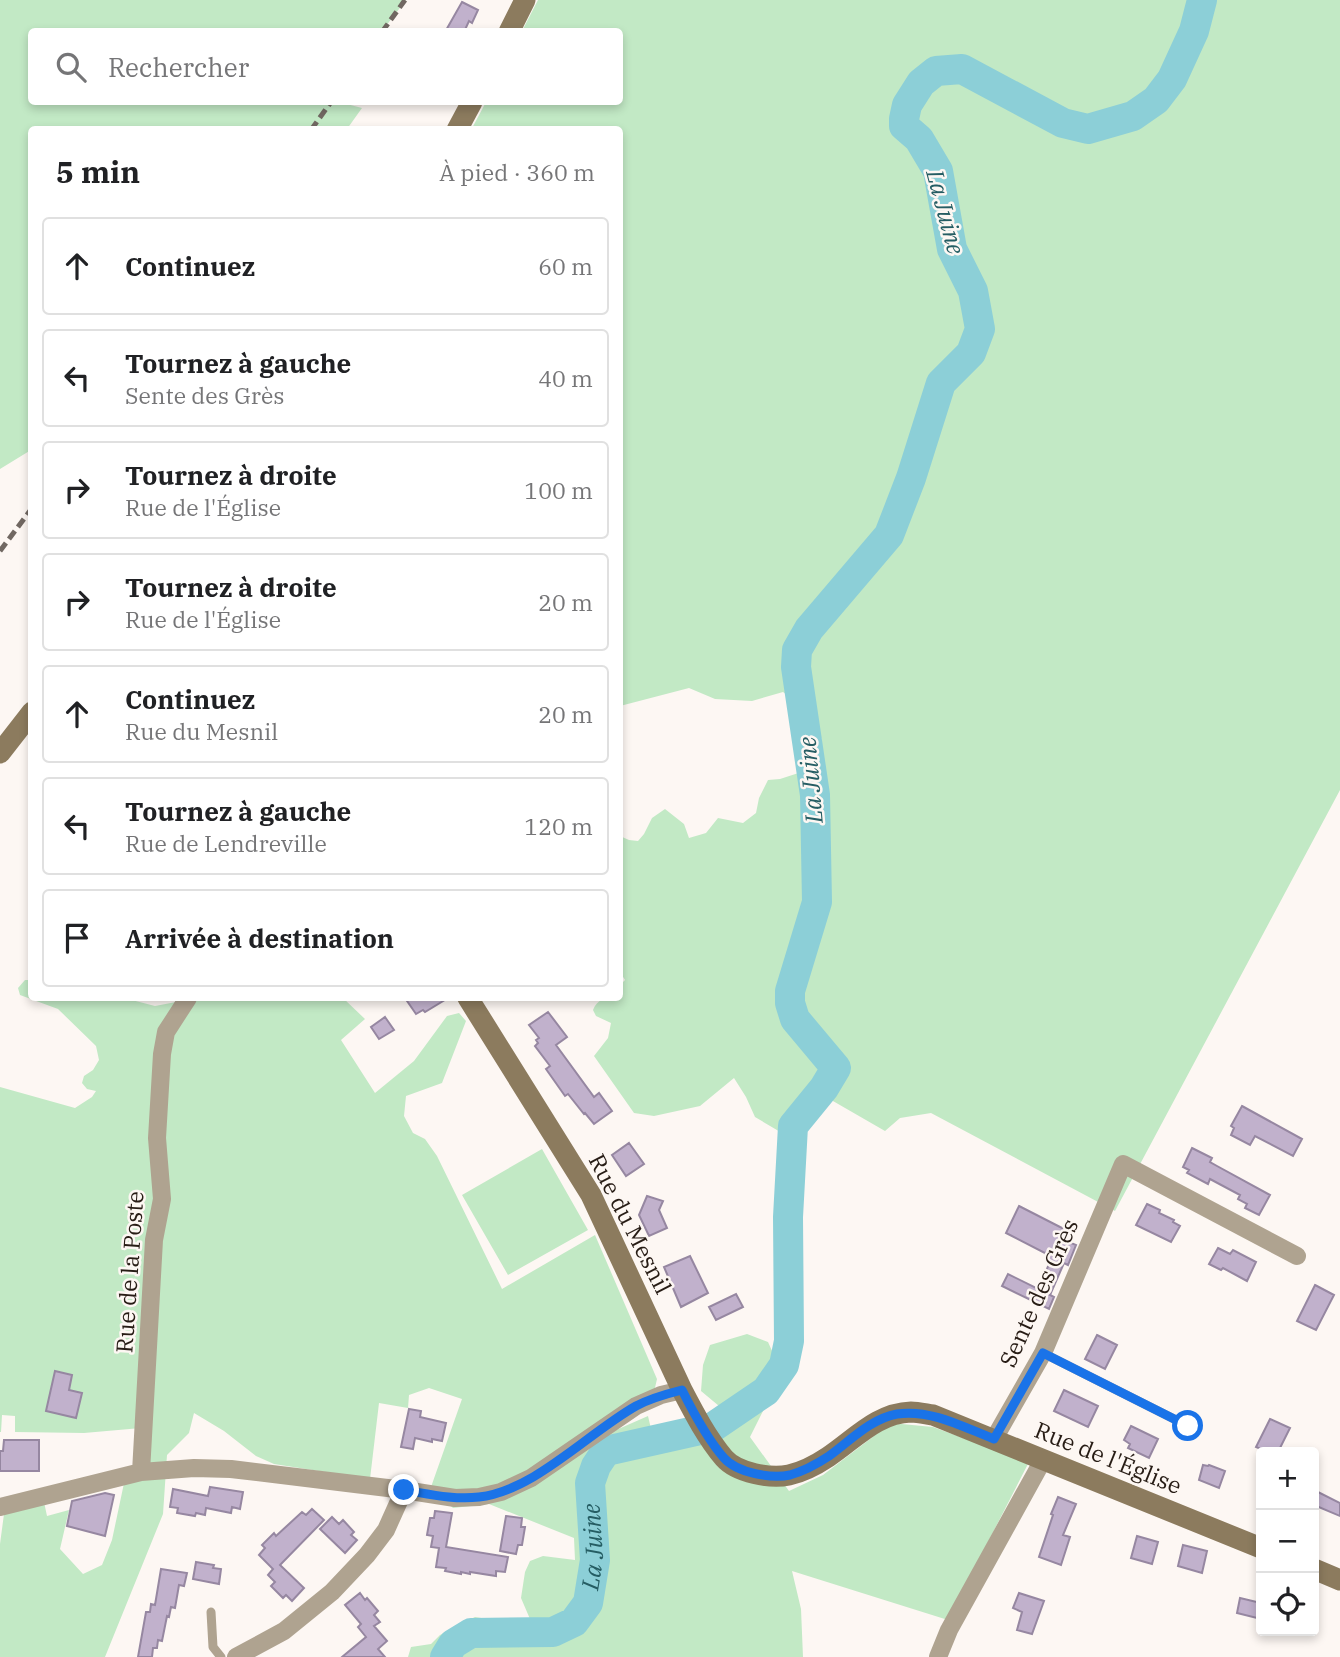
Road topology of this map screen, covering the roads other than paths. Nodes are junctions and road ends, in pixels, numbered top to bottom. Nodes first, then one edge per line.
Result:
1 (525, 0) edge
2 (511, 28) edge
3 (470, 105) edge
4 (459, 126) edge
5 (28, 717) edge
6 (0, 753) edge
7 (186, 1001) edge
8 (470, 1001) edge
9 (1297, 1256) dead end
10 (1043, 1353) junction
11 (682, 1390) junction
12 (1188, 1426) dead end
13 (994, 1439) junction
14 (714, 1443) joint
15 (1043, 1460) junction
16 (141, 1472) junction
17 (404, 1490) junction
18 (0, 1507) edge
19 (1256, 1546) edge
20 (1319, 1571) edge
21 (1340, 1580) edge
22 (211, 1612) dead end
23 (221, 1657) edge
24 (236, 1657) edge
25 (938, 1657) edge

1 - 2 street
3 - 4 street
5 - 6 street
7 - 16 street, Rue de la Poste
8 - 11 street, Rue du Mesnil
9 - 10 street, Sente des Grès
10 - 12 lane
10 - 13 street, Sente des Grès
11 - 14 street, Rue du Mesnil
11 - 17 street
13 - 14 street, Rue de l'Église
13 - 15 street, Rue de l'Église
15 - 19 street, Rue de l'Église
15 - 25 street
16 - 17 street
16 - 18 street
17 - 24 street
20 - 21 street
22 - 23 lane

